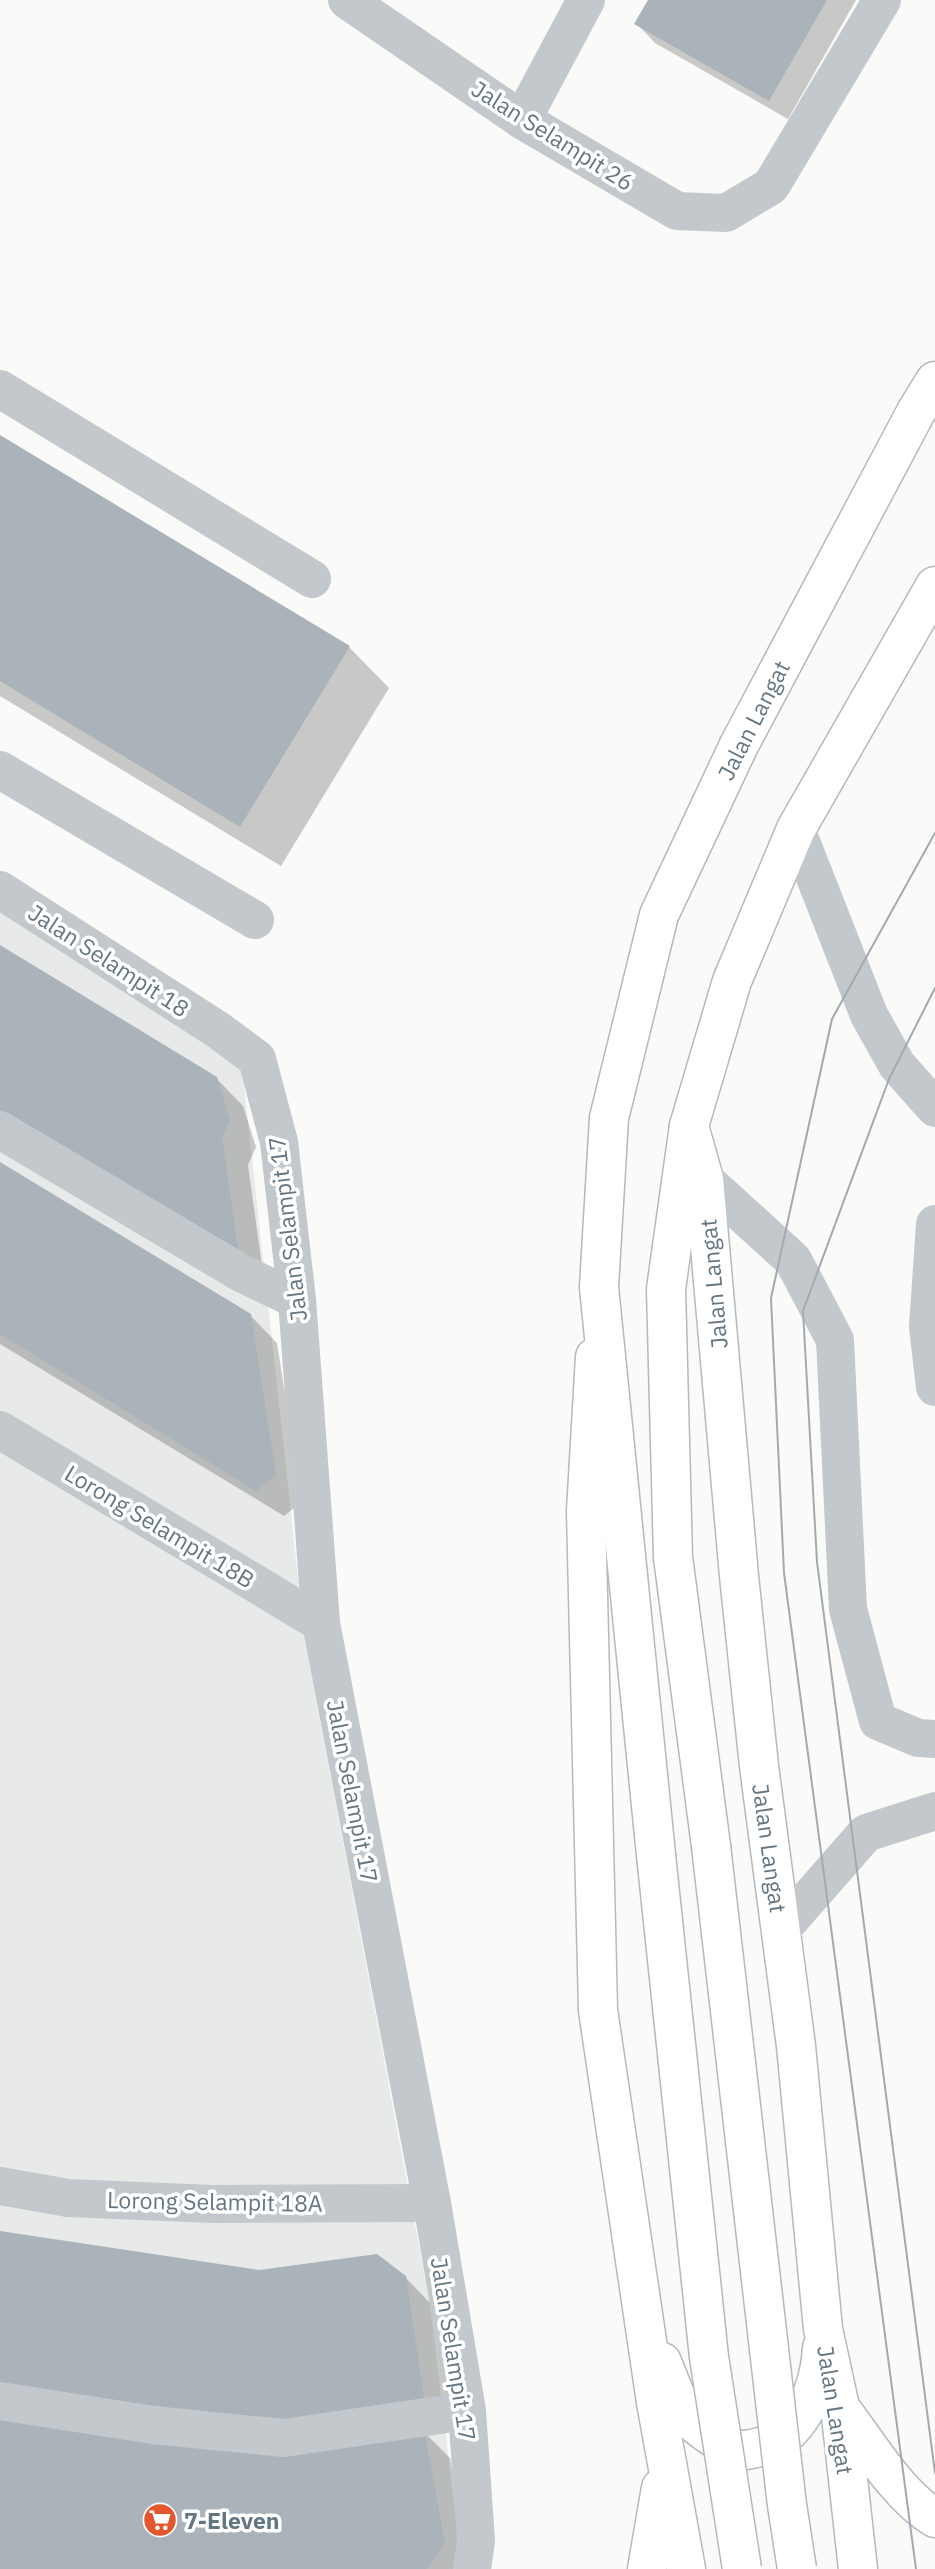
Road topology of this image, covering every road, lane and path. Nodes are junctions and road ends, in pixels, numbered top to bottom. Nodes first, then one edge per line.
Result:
1 (347, 0) edge
2 (586, 0) edge
3 (883, 0) edge
4 (522, 121) junction
5 (935, 381) edge
6 (0, 389) edge
7 (312, 579) dead end
8 (935, 586) edge
9 (0, 770) edge
10 (796, 829) junction
11 (0, 890) edge
12 (255, 920) dead end
13 (218, 1030) joint
14 (935, 1108) edge
15 (689, 1126) junction
16 (0, 1130) edge
17 (704, 1179) junction
18 (935, 1224) edge
19 (599, 1287) junction
20 (297, 1300) junction
21 (935, 1387) edge
22 (0, 1430) edge
23 (321, 1623) junction
24 (935, 1739) edge
25 (935, 1811) edge
26 (781, 1930) junction
27 (0, 2186) edge
28 (432, 2203) junction
29 (643, 2318) junction
30 (823, 2329) junction
31 (0, 2402) edge
32 (840, 2407) junction
33 (467, 2411) junction
34 (666, 2463) junction
35 (935, 2518) edge
36 (472, 2569) edge
37 (647, 2569) edge
38 (686, 2569) edge
39 (742, 2569) edge
40 (797, 2569) edge
41 (858, 2569) edge

1 - 4 street, Jalan Selampit 26
2 - 4 street
3 - 4 street, Jalan Selampit 26
5 - 19 main road, Jalan Langat
6 - 7 street
8 - 10 main road, Jalan Langat
9 - 12 street
10 - 14 street
10 - 15 main road, Jalan Langat
11 - 13 street, Jalan Selampit 18
13 - 20 street, Jalan Selampit 17
15 - 17 main road, Jalan Langat
15 - 40 main road, Jalan Langat, bridge
16 - 20 street
17 - 24 street
17 - 26 main road, Jalan Langat
18 - 21 street
19 - 29 main road, Jalan Langat
19 - 39 main road, Jalan Langat, bridge
20 - 23 street, Jalan Selampit 17
22 - 23 street, Lorong Selampit 18B
23 - 28 street, Jalan Selampit 17
25 - 26 street
26 - 30 main road, Jalan Langat
27 - 28 street, Lorong Selampit 18A
28 - 33 street, Jalan Selampit 17
29 - 30 main road
29 - 34 main road, Jalan Langat
30 - 32 main road, Jalan Langat
31 - 33 street
32 - 35 main road
32 - 41 main road, Jalan Langat
33 - 36 street, Jalan Selampit 17
34 - 37 main road
34 - 38 main road, Jalan Langat

